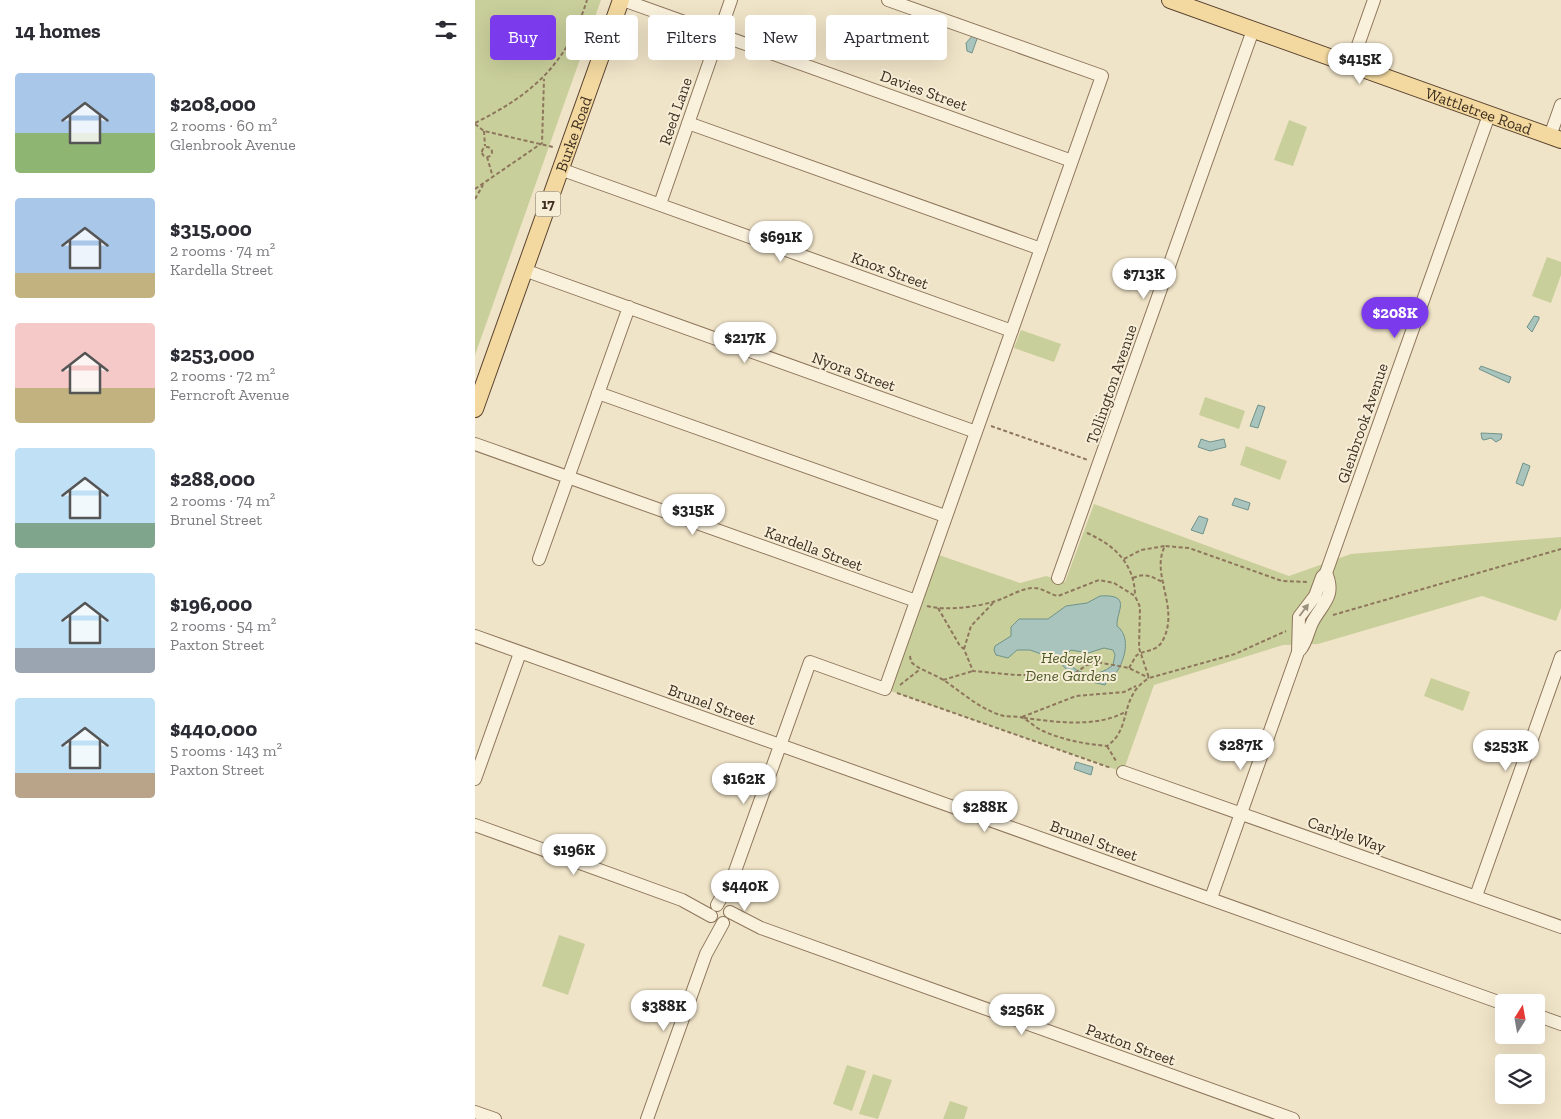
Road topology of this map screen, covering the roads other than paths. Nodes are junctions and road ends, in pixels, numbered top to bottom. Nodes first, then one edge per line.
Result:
1 (622, 0) edge
2 (731, 0) edge
3 (888, 0) edge
4 (1170, 0) edge
5 (1374, 0) edge
6 (664, 15) edge
7 (726, 15) edge
8 (1253, 30) junction
9 (735, 41) edge
10 (710, 60) edge
11 (1351, 65) junction
12 (1561, 105) edge
13 (1489, 115) junction
14 (687, 123) junction
15 (1555, 138) edge
16 (1072, 161) junction
17 (561, 169) junction
18 (659, 204) junction
19 (1041, 249) junction
20 (524, 270) junction
21 (629, 307) junction
22 (1012, 331) junction
23 (598, 393) junction
24 (475, 409) edge
25 (978, 426) junction
26 (475, 444) edge
27 (568, 477) junction
28 (945, 516) junction
29 (539, 559) dead end
30 (1058, 578) dead end
31 (916, 601) junction
32 (475, 636) edge
33 (520, 653) junction
34 (1561, 657) edge
35 (780, 746) junction
36 (1123, 772) road end
37 (475, 778) edge
38 (1241, 814) junction
39 (475, 825) edge
40 (1476, 896) junction
41 (1211, 898) junction
42 (720, 914) junction
43 (1561, 927) edge
44 (1495, 1001) edge
45 (1545, 1018) edge
46 (1561, 1024) edge
47 (475, 1112) edge
48 (495, 1119) edge
49 (647, 1119) edge
50 (1293, 1119) edge

1 - 6 street, Davies Street
1 - 17 main road, Burke Road / 17
2 - 7 street, Reed Lane
3 - 16 street
4 - 8 main road, Wattletree Road
5 - 11 street
8 - 11 main road, Wattletree Road
8 - 30 street, Tollington Avenue
9 - 16 street, Davies Street
10 - 14 street, Reed Lane
11 - 13 main road, Wattletree Road
12 - 15 street
13 - 15 main road, Wattletree Road
13 - 38 street, Glenbrook Avenue
14 - 18 street, Reed Lane
14 - 19 street
16 - 19 street
17 - 18 street, Knox Street
17 - 20 main road, Burke Road / 17
18 - 22 street, Knox Street
19 - 22 street
20 - 21 street, Nyora Street
20 - 24 main road, Burke Road / 17
21 - 23 street
21 - 25 street, Nyora Street
22 - 25 street
23 - 27 street
23 - 28 street
25 - 28 street
26 - 27 street, Kardella Street
27 - 29 street
27 - 31 street, Kardella Street
28 - 31 street
31 - 35 street
32 - 33 street, Brunel Street
33 - 35 street, Brunel Street
33 - 37 street
34 - 40 street
35 - 41 street, Brunel Street
35 - 42 street
36 - 38 street, Carlyle Way
38 - 40 street, Carlyle Way
38 - 41 street, Glenbrook Avenue
39 - 42 street, Paxton Street
40 - 43 street, Carlyle Way
41 - 44 street, Brunel Street
42 - 49 street
42 - 50 street, Paxton Street
45 - 46 street
47 - 48 street

